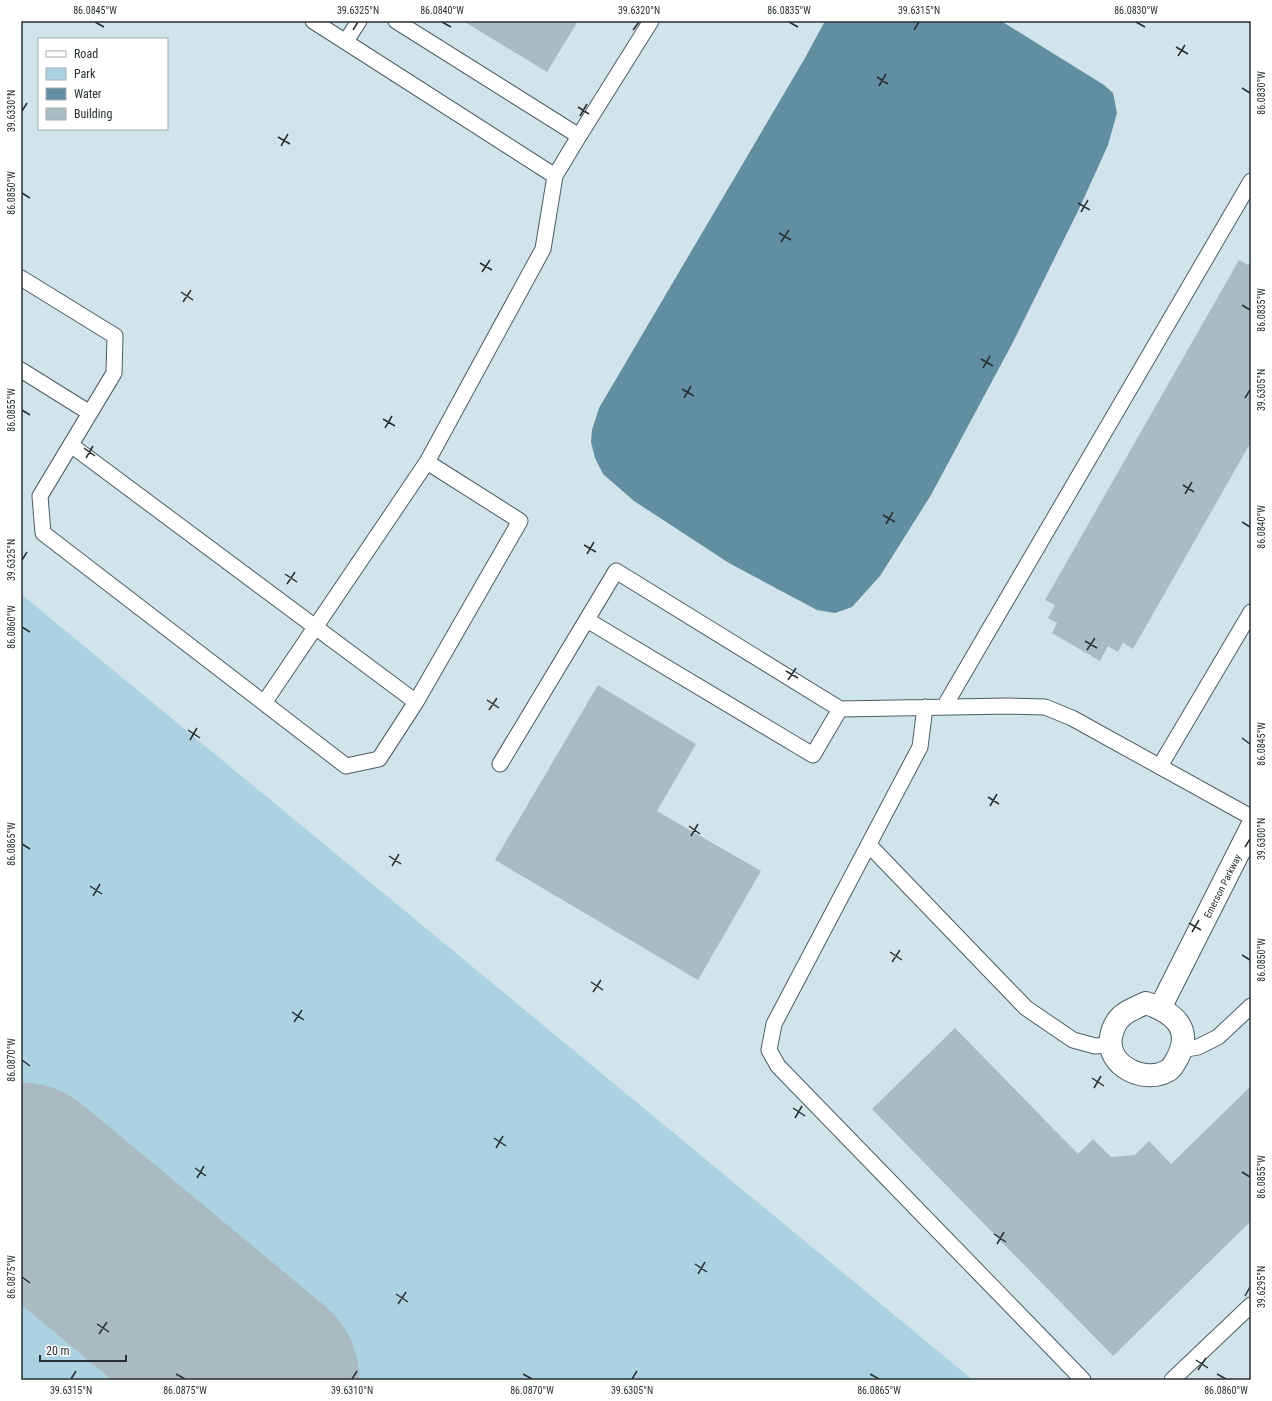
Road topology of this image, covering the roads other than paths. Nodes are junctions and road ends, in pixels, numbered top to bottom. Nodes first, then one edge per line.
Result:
1 (314, 21) edge
2 (359, 21) edge
3 (396, 21) edge
4 (651, 21) edge
5 (346, 42) junction
6 (580, 136) junction
7 (555, 176) junction
8 (1251, 181) edge
9 (21, 278) edge
10 (21, 370) edge
11 (90, 413) junction
12 (71, 445) junction
13 (427, 462) junction
14 (1251, 612) edge
15 (587, 620) junction
16 (315, 627) junction
17 (416, 702) junction
18 (264, 703) junction
19 (925, 707) junction
20 (944, 707) junction
21 (840, 710) junction
22 (500, 764) dead end
23 (1160, 766) junction
24 (1251, 817) edge
25 (1251, 828) edge
26 (869, 845) junction
27 (1251, 1006) edge
28 (1160, 1008) junction
29 (1111, 1045) junction
30 (1181, 1050) junction
31 (1251, 1305) edge
32 (1083, 1380) edge
33 (1172, 1380) edge

1 - 5 lane
2 - 5 lane
3 - 6 lane
4 - 6 lane
5 - 7 lane
6 - 7 lane
7 - 13 lane
8 - 20 lane
9 - 11 lane
10 - 11 lane
11 - 12 lane
12 - 16 lane
12 - 18 lane
13 - 16 lane
13 - 17 lane
14 - 23 lane
15 - 21 lane
15 - 21 lane
15 - 22 lane
16 - 17 lane
16 - 18 lane
17 - 18 lane
19 - 20 lane
19 - 21 lane
19 - 26 lane
20 - 23 lane
23 - 24 lane
25 - 28 street, Emerson Parkway
26 - 29 lane
26 - 32 lane
27 - 30 lane
28 - 29 street
28 - 30 street
29 - 30 street
31 - 33 lane

